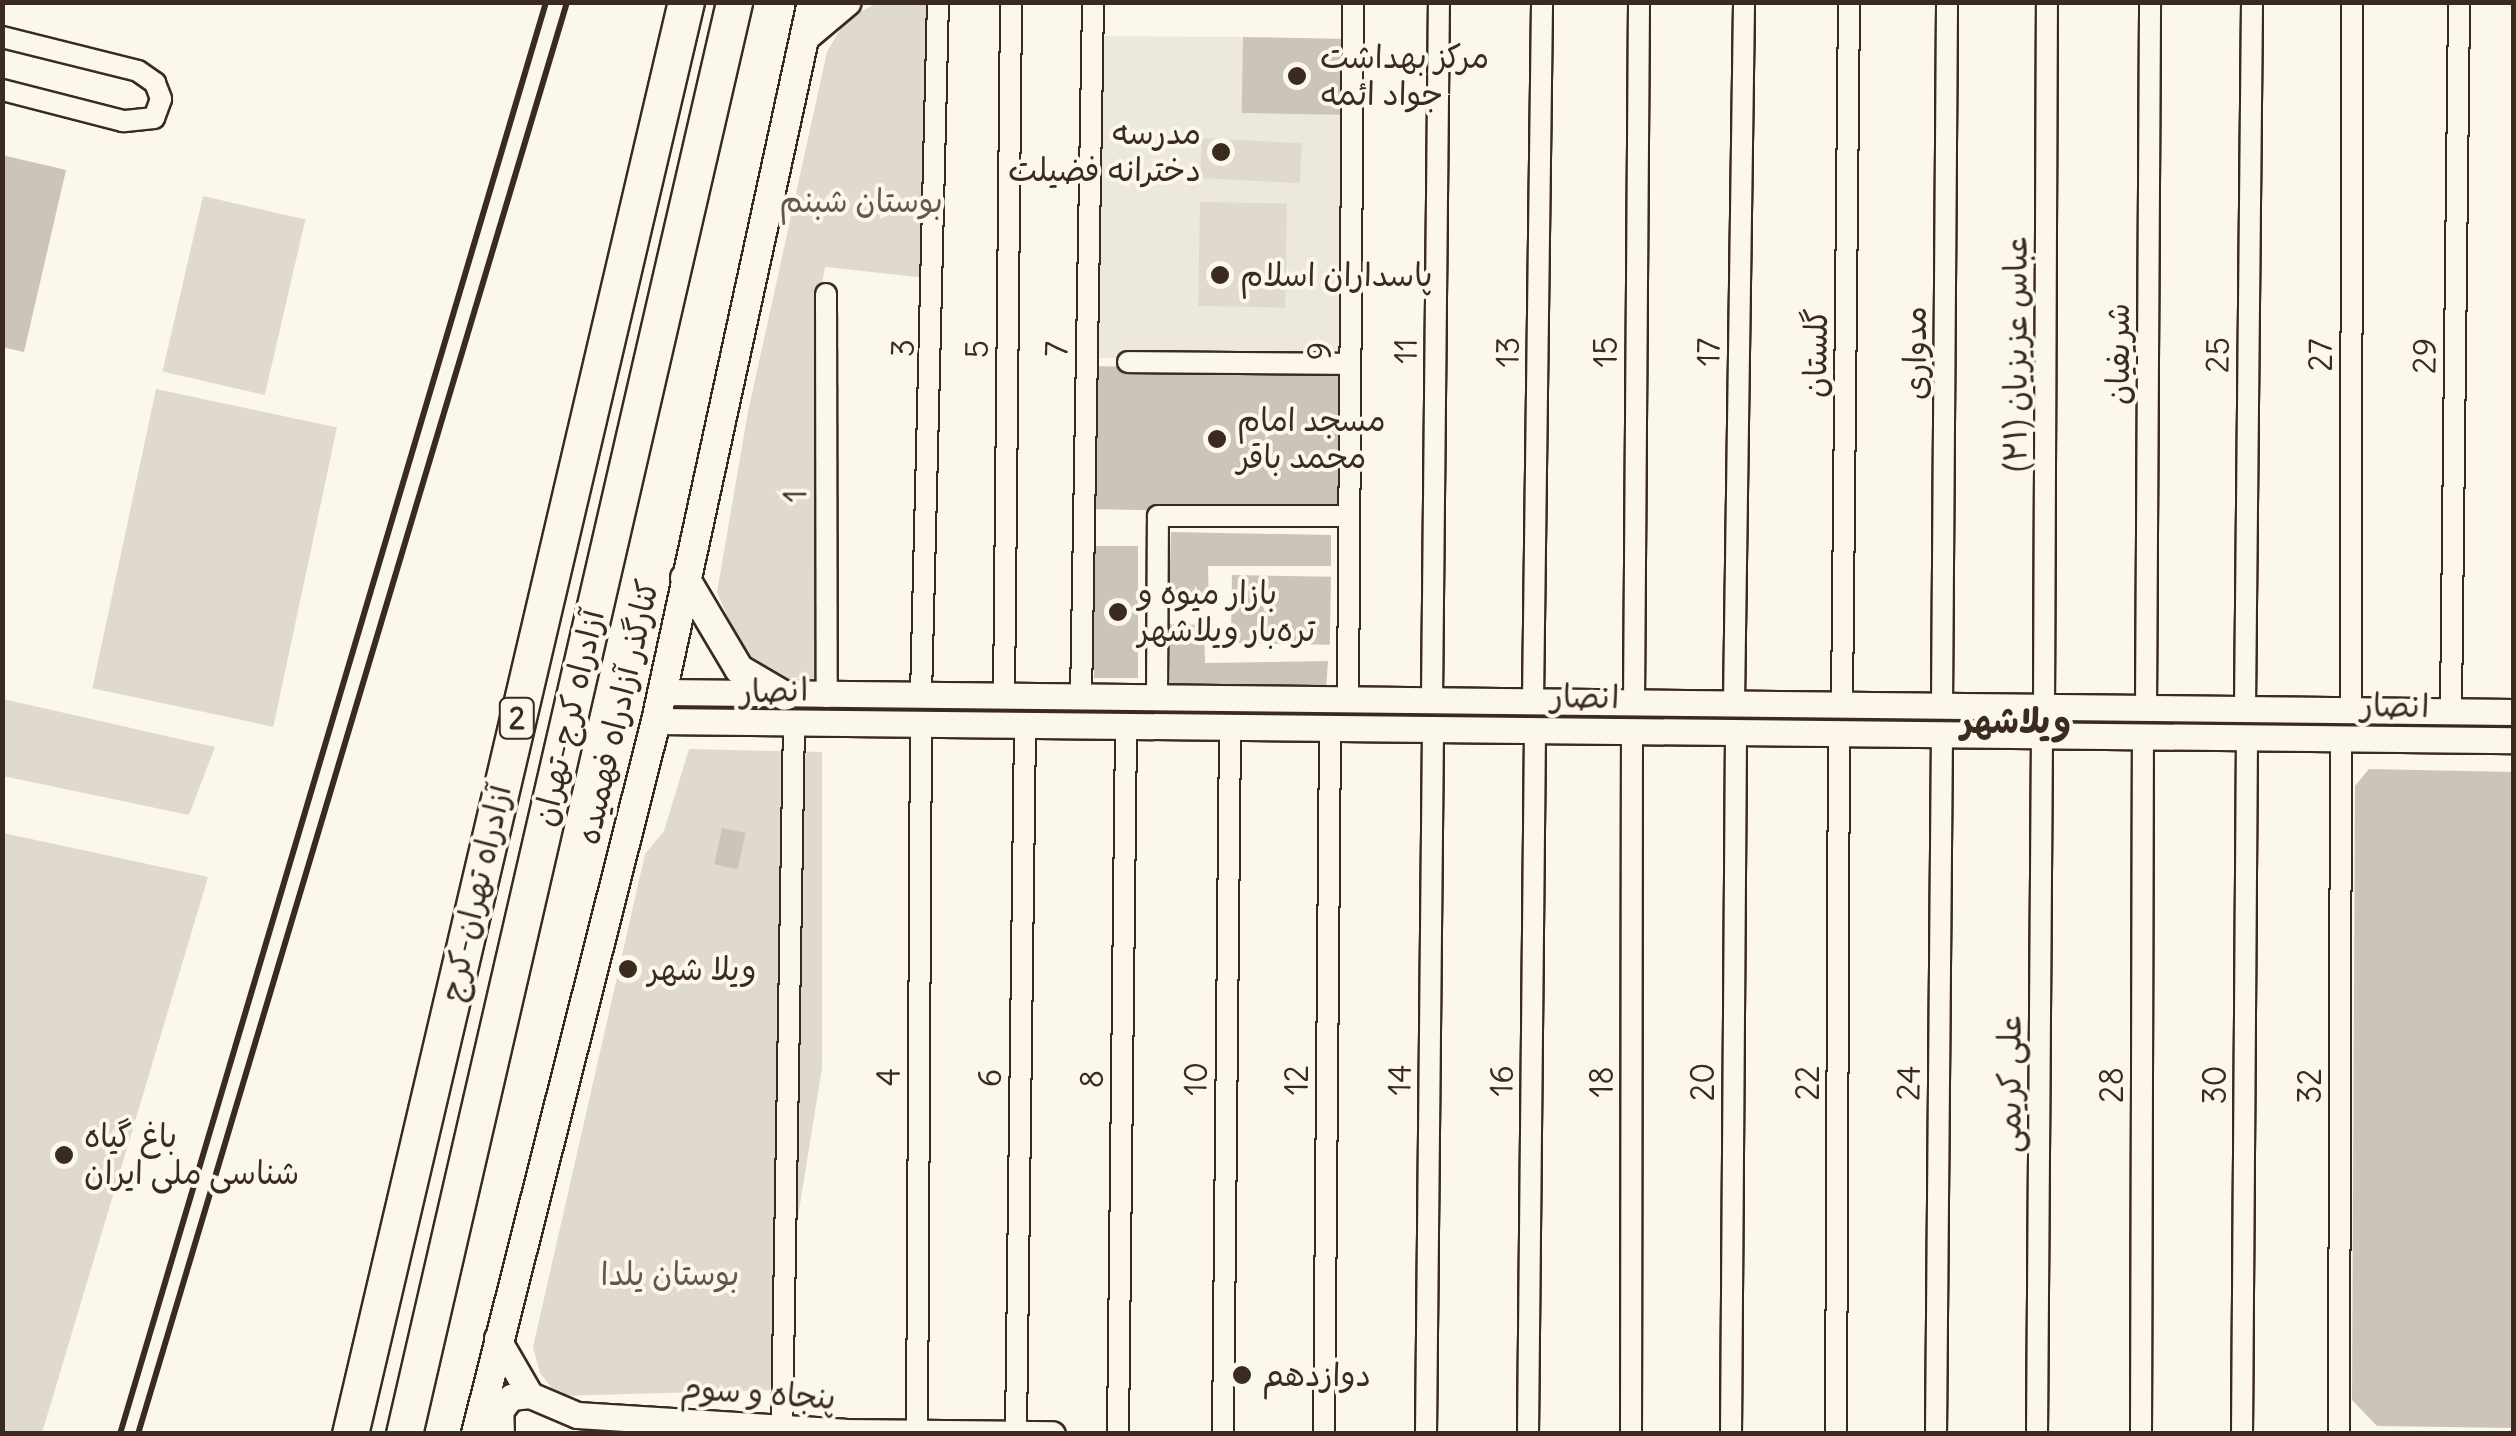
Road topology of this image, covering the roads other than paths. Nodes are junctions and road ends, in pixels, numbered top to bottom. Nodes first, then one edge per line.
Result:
1 (686, 2) edge
2 (812, 2) edge
3 (848, 2) edge
4 (938, 2) edge
5 (1011, 2) edge
6 (1092, 2) edge
7 (1354, 2) edge
8 (1440, 2) edge
9 (1542, 2) edge
10 (1639, 2) edge
11 (1744, 2) edge
12 (1850, 2) edge
13 (1947, 2) edge
14 (2048, 2) edge
15 (2150, 2) edge
16 (2252, 2) edge
17 (2352, 2) edge
18 (2459, 2) edge
19 (734, 6) edge
20 (2, 37) edge
21 (804, 38) junction
22 (2, 90) edge
23 (826, 294) dead end
24 (1128, 362) dead end
25 (1350, 364) junction
26 (1349, 516) junction
27 (685, 578) junction
28 (662, 692) junction
29 (921, 696) junction
30 (827, 697) junction
31 (1004, 697) junction
32 (1080, 698) junction
33 (1157, 698) junction
34 (1348, 700) junction
35 (1432, 700) junction
36 (1533, 701) junction
37 (1634, 702) junction
38 (1734, 703) junction
39 (1842, 704) junction
40 (1942, 705) junction
41 (2044, 706) junction
42 (2146, 706) junction
43 (2245, 707) junction
44 (2351, 708) junction
45 (790, 709) junction
46 (2451, 709) junction
47 (2514, 712) edge
48 (656, 720) junction
49 (921, 722) junction
50 (1025, 724) junction
51 (1126, 724) junction
52 (1230, 725) junction
53 (1330, 726) junction
54 (1434, 728) junction
55 (1535, 729) junction
56 (1632, 730) junction
57 (1736, 731) junction
58 (1840, 732) junction
59 (1942, 734) junction
60 (2042, 735) junction
61 (2143, 736) junction
62 (2247, 737) junction
63 (2341, 738) junction
64 (2514, 740) edge
65 (497, 1338) junction
66 (530, 1394) junction
67 (782, 1424) junction
68 (917, 1432) edge
69 (844, 1433) edge
70 (1016, 1433) edge
71 (350, 1434) edge
72 (404, 1434) edge
73 (476, 1434) edge
74 (502, 1434) edge
75 (1052, 1434) edge
76 (1118, 1434) edge
77 (1223, 1434) edge
78 (1324, 1434) edge
79 (1426, 1434) edge
80 (1528, 1434) edge
81 (1631, 1434) edge
82 (1731, 1434) edge
83 (1836, 1434) edge
84 (1936, 1434) edge
85 (2038, 1434) edge
86 (2141, 1434) edge
87 (2242, 1434) edge
88 (2340, 1434) edge

1 - 71 highway, آزادراه تهران-کرج / 2
2 - 21 main road, کنارگذر آزادراه فهمیده
3 - 21 street
4 - 29 street, 3
5 - 31 street, 5
6 - 32 street, 7
7 - 25 street, 9
8 - 35 street, 11
9 - 36 street, 13
10 - 37 street, 15
11 - 38 street, 17
12 - 39 street, گلستان
13 - 40 street, مدواری
14 - 41 street, عباس عزیزیان (۲۱)
15 - 42 street, شریفیان
16 - 43 street, 25
17 - 44 street, 27
18 - 46 street, 29
19 - 72 highway, آزادراه کرج-تهران / 2
20 - 22 street
21 - 27 main road, کنارگذر آزادراه فهمیده
23 - 30 street, 1
24 - 25 street
25 - 26 street, 9
26 - 33 street
26 - 34 street, 9
27 - 28 main road, کنارگذر آزادراه فهمیده
27 - 45 main road
28 - 45 street, انصار
28 - 48 main road, کنارگذر آزادراه فهمیده
29 - 30 street, انصار
29 - 31 street, انصار
30 - 45 street, انصار
31 - 32 street, انصار
32 - 33 street, انصار
33 - 34 street, انصار
34 - 35 street, انصار
35 - 36 street, انصار
36 - 37 street, انصار
37 - 38 street, انصار
38 - 39 street, انصار
39 - 40 street, انصار
40 - 41 street, انصار
41 - 42 street, انصار
42 - 43 street, انصار
43 - 44 street, انصار
44 - 46 street, انصار
45 - 48 street, انصار
45 - 49 street, انصار
45 - 67 street
46 - 47 street, انصار
48 - 65 main road, کنارگذر آزادراه فهمیده
49 - 50 street, انصار
49 - 68 street, 4
50 - 51 street, انصار
50 - 70 street, 6
51 - 52 street, انصار
51 - 76 street, 8
52 - 53 street, انصار
52 - 77 street, 10
53 - 54 street, انصار
53 - 78 street, 12
54 - 55 street, انصار
54 - 79 street, 14
55 - 56 street, انصار
55 - 80 street, 16
56 - 57 street, انصار
56 - 81 street, 18
57 - 58 street, انصار
57 - 82 street, 20
58 - 59 street, انصار
58 - 83 street, 22
59 - 60 street, انصار
59 - 84 street, 24
60 - 61 street, انصار
60 - 85 street, علی کریمی
61 - 62 street, انصار
61 - 86 street, 28
62 - 63 street, انصار
62 - 87 street, 30
63 - 64 street, انصار
63 - 88 street, 32
65 - 66 street
65 - 73 main road, کنارگذر آزادراه فهمیده
66 - 67 street, پنجاه و سوم
66 - 74 street
67 - 69 street, پنجاه و سوم
68 - 69 street, پنجاه و سوم
68 - 70 street, پنجاه و سوم
70 - 75 street, پنجاه و سوم

